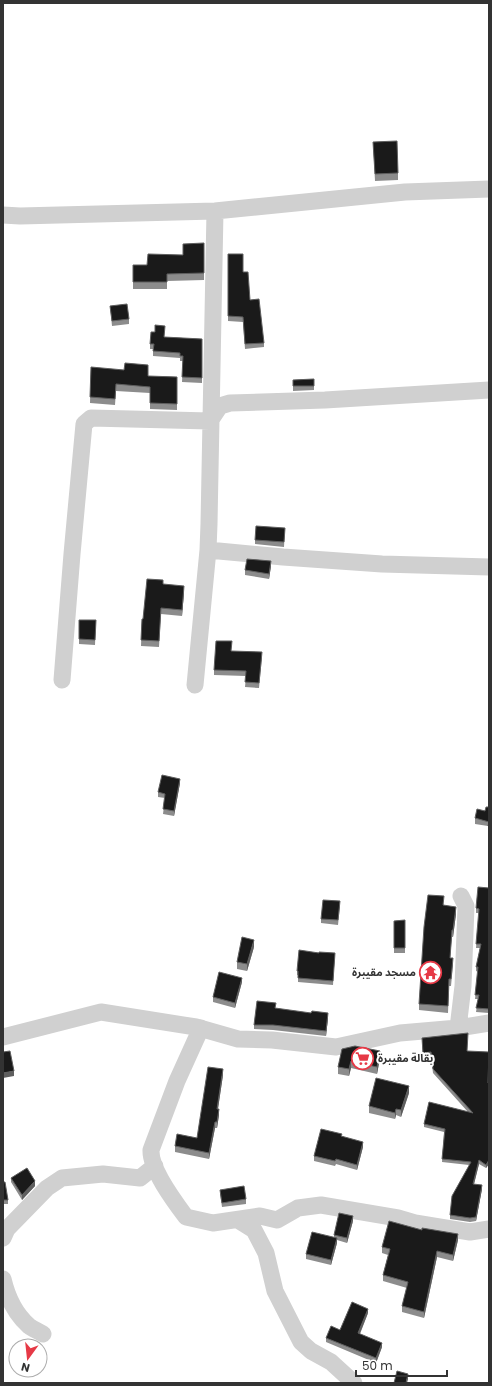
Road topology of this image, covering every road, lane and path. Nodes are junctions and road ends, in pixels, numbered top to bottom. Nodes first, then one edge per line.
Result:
1 (489, 189) edge
2 (215, 211) junction
3 (3, 215) edge
4 (489, 390) edge
5 (210, 421) junction
6 (208, 550) junction
7 (489, 567) edge
8 (62, 680) dead end
9 (195, 685) dead end
10 (461, 896) dead end
11 (489, 1023) edge
12 (201, 1028) junction
13 (458, 1028) junction
14 (3, 1037) edge
15 (155, 1166) junction
16 (238, 1220) junction
17 (489, 1229) edge
18 (3, 1238) edge
19 (3, 1279) edge
20 (43, 1334) dead end
21 (354, 1383) edge

1 - 2 street
2 - 3 street
2 - 5 street
4 - 5 street
5 - 6 street
5 - 8 street
6 - 7 street
6 - 9 street
10 - 13 street
11 - 13 street
12 - 13 street
12 - 14 street
12 - 15 street
15 - 16 street
15 - 18 street
16 - 17 street
16 - 21 street
19 - 20 street

